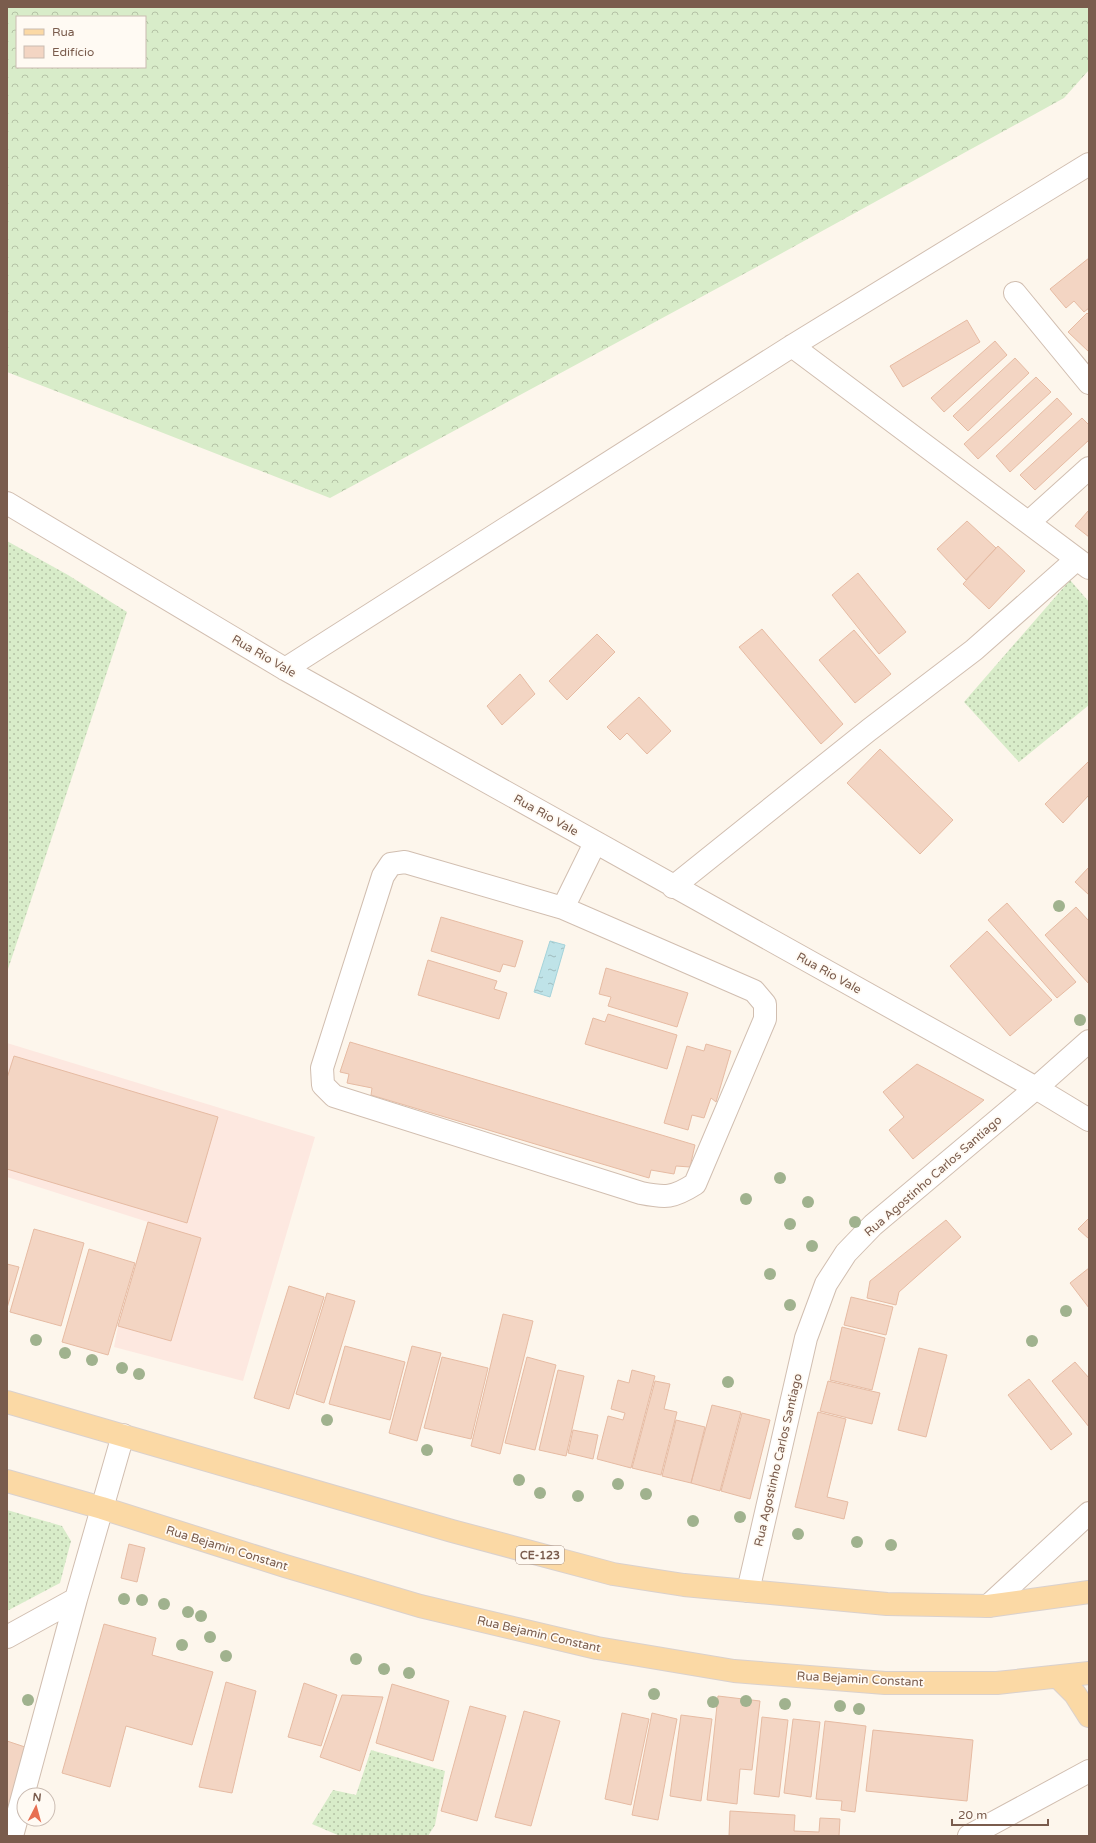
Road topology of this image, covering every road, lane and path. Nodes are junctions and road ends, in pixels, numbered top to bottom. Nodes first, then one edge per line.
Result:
1 (1089, 164) edge
2 (1015, 293) dead end
3 (792, 346) junction
4 (1089, 383) edge
5 (1089, 468) edge
6 (7, 503) edge
7 (1029, 522) junction
8 (1083, 563) edge
9 (285, 669) junction
10 (595, 843) junction
11 (673, 887) junction
12 (563, 908) junction
13 (1089, 1041) edge
14 (1036, 1088) junction
15 (1089, 1120) edge
16 (7, 1402) edge
17 (123, 1436) junction
18 (7, 1482) edge
19 (102, 1508) junction
20 (1089, 1513) edge
21 (748, 1591) junction
22 (1089, 1592) edge
23 (76, 1599) junction
24 (988, 1606) junction
25 (7, 1637) edge
26 (1089, 1672) edge
27 (1058, 1677) junction
28 (1089, 1716) edge
29 (1089, 1771) edge
30 (12, 1836) edge
31 (969, 1836) edge

1 - 3 street
2 - 4 street
3 - 7 street
3 - 9 street
5 - 7 street
6 - 9 street, Rua Rio Vale
7 - 8 street
8 - 11 street
9 - 10 street, Rua Rio Vale
10 - 11 street, Rua Rio Vale
10 - 12 street
11 - 14 street, Rua Rio Vale
12 - 12 street
13 - 14 street, Rua Agostinho Carlos Santiago
14 - 15 street, Rua Rio Vale
14 - 21 street, Rua Agostinho Carlos Santiago
16 - 17 main road, CE-123
17 - 19 street
17 - 21 main road, CE-123
18 - 19 main road, Rua Bejamin Constant
19 - 23 street
19 - 27 main road, Rua Bejamin Constant
20 - 24 street
21 - 24 main road, CE-123
22 - 24 main road, CE-123
23 - 25 street
23 - 30 street
26 - 27 main road, Rua Bejamin Constant
27 - 28 main road
29 - 31 street

